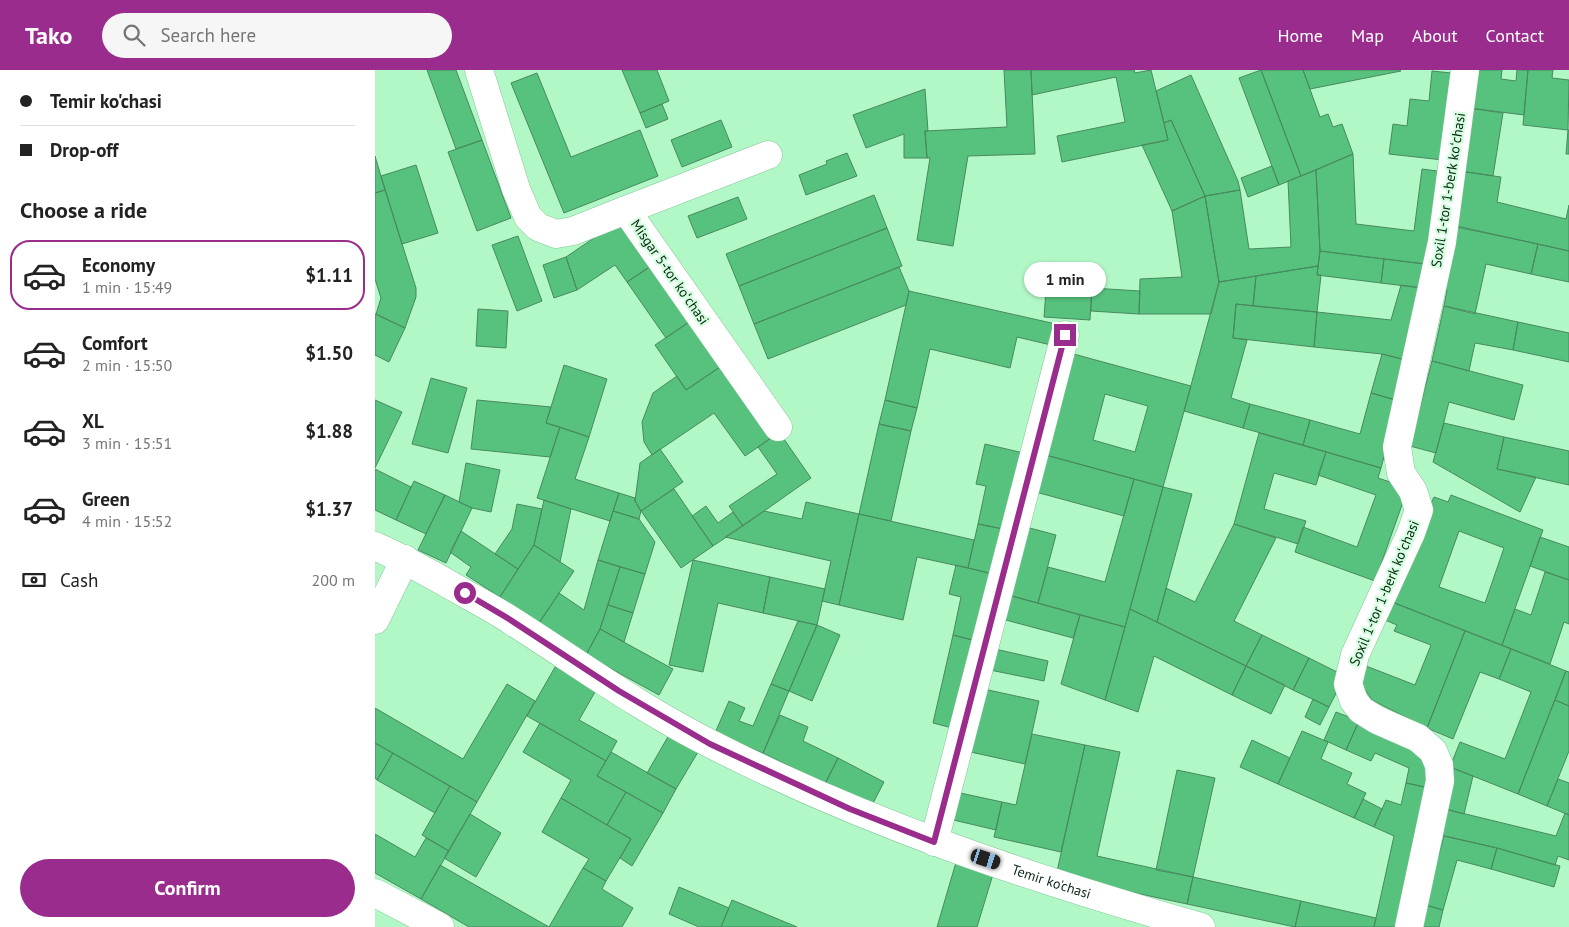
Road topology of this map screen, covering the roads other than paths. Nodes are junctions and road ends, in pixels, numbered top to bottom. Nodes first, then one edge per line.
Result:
1 (479, 70) edge
2 (1465, 70) edge
3 (768, 155) dead end
4 (626, 210) junction
5 (1065, 335) dead end
6 (778, 427) dead end
7 (375, 546) edge
8 (405, 560) junction
9 (375, 620) edge
10 (934, 842) junction
11 (375, 892) edge
12 (439, 927) edge
13 (1201, 927) edge
14 (1409, 927) edge

1 - 4 street, Misgar 5-tor koʻchasi
2 - 14 street, Soxil 1-tor 1-berk koʻchasi
3 - 4 street
4 - 6 street, Misgar 5-tor koʻchasi
5 - 10 street
7 - 8 street, Temir ko'chasi
8 - 9 street
8 - 10 street, Temir ko'chasi
10 - 13 street, Temir ko'chasi
11 - 12 street

